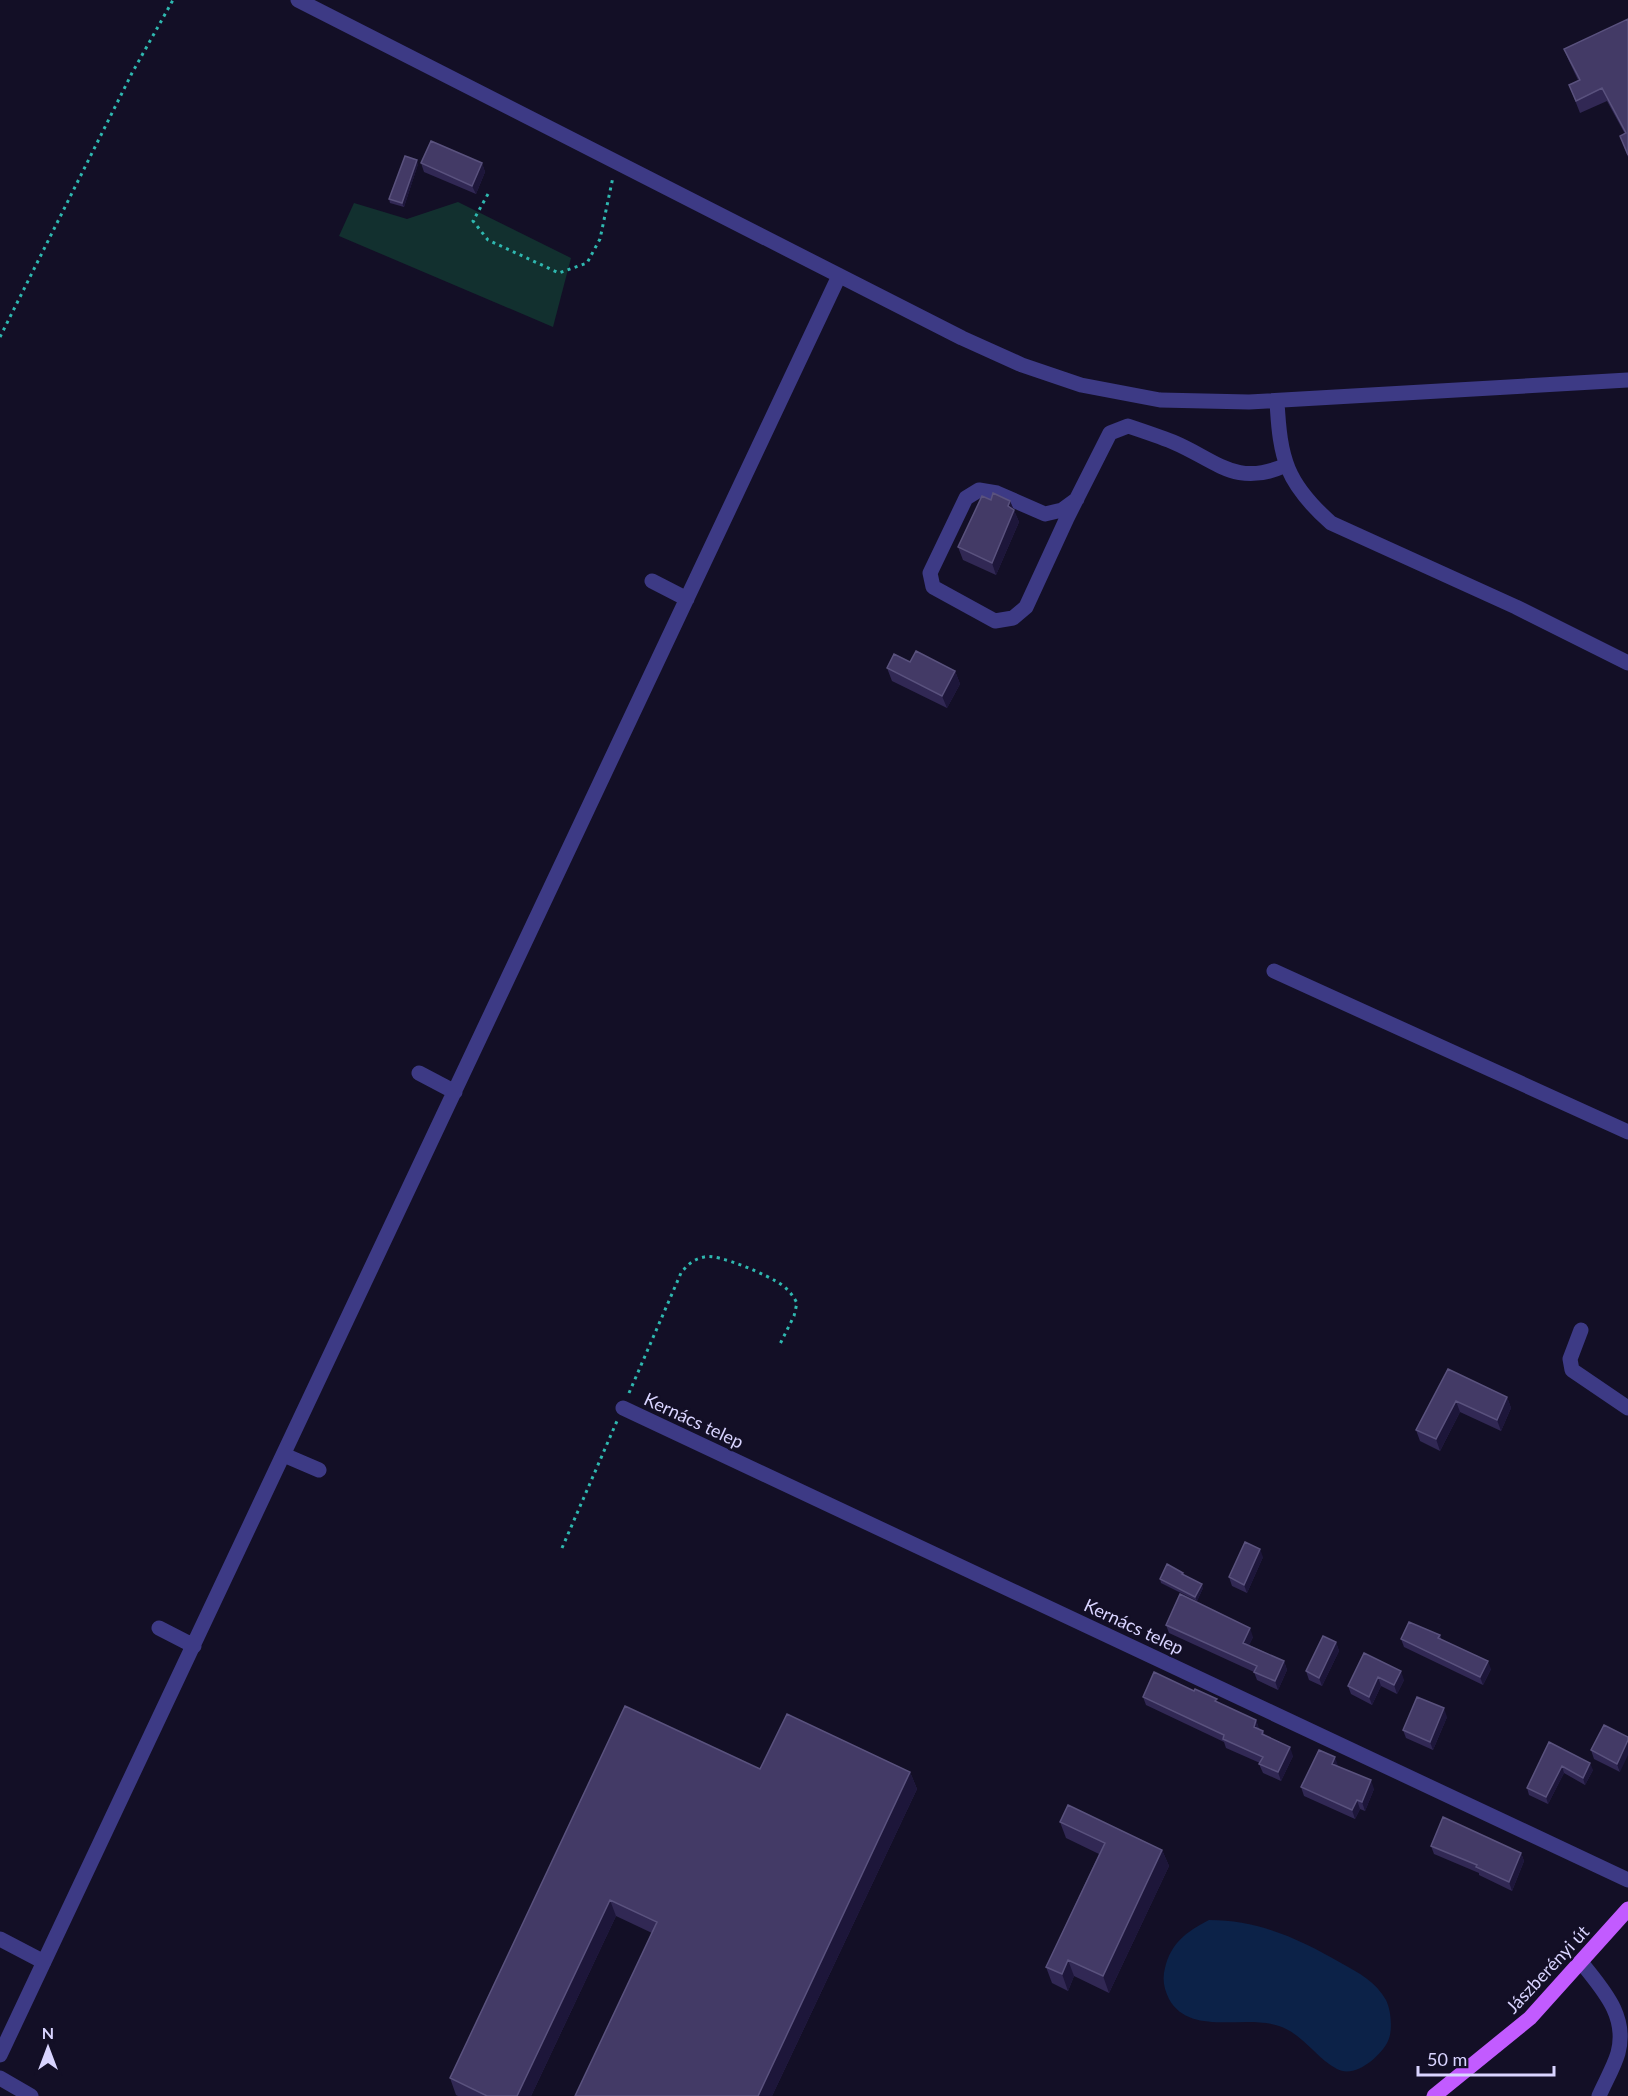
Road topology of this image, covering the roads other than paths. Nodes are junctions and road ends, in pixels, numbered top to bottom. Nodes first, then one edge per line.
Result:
1 (298, 0) edge
2 (839, 276) junction
3 (1628, 380) edge
4 (1276, 401) junction
5 (1286, 465) junction
6 (1077, 499) junction
7 (652, 581) dead end
8 (687, 598) junction
9 (1628, 663) edge
10 (1274, 971) dead end
11 (419, 1073) dead end
12 (455, 1092) junction
13 (1628, 1132) edge
14 (1581, 1330) dead end
15 (623, 1408) road end
16 (1628, 1408) edge
17 (284, 1455) junction
18 (319, 1470) dead end
19 (159, 1628) dead end
20 (194, 1646) junction
21 (1628, 1880) edge
22 (1628, 1909) edge
23 (0, 1939) edge
24 (44, 1962) junction
25 (1581, 1962) junction
26 (1621, 2006) edge
27 (0, 2055) edge
28 (1623, 2056) edge
29 (0, 2078) edge
30 (31, 2096) edge
31 (1434, 2096) edge
32 (1599, 2096) edge

1 - 2 street
2 - 4 street
2 - 8 street
3 - 4 street
4 - 5 street
5 - 6 street
5 - 9 street
6 - 6 street
7 - 8 street
8 - 12 street
10 - 13 street
11 - 12 street
12 - 17 street
14 - 16 street
15 - 21 street, Kernács telep
17 - 18 street
17 - 20 street
19 - 20 street
20 - 24 street
22 - 25 main road, Jászberényi út
23 - 24 street
24 - 27 street
25 - 26 street
25 - 31 main road, Jászberényi út
26 - 28 street
28 - 32 street
29 - 30 street

